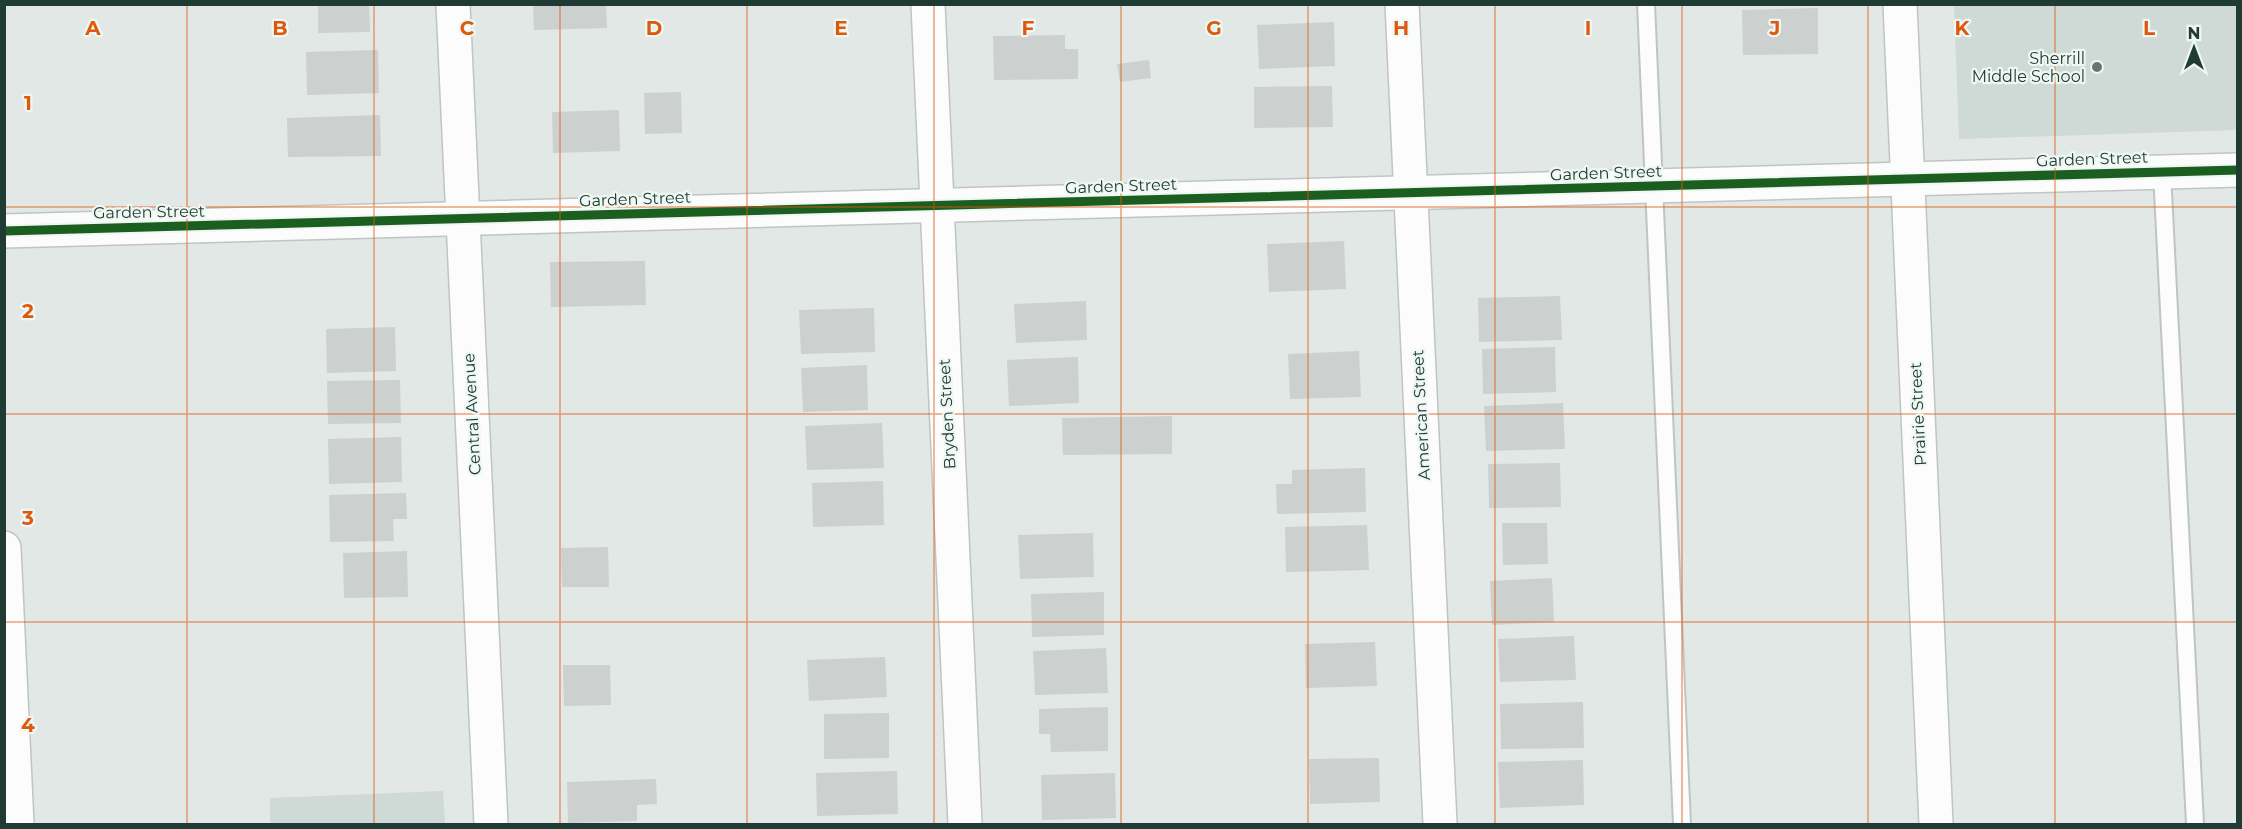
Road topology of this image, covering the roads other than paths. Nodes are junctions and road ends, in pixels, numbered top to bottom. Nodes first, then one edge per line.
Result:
1 (453, 4) edge
2 (928, 4) edge
3 (1402, 4) edge
4 (1646, 4) edge
5 (1900, 4) edge
6 (2238, 170) edge
7 (2162, 172) junction
8 (1907, 179) junction
9 (1656, 186) junction
10 (1411, 193) junction
11 (937, 206) junction
12 (464, 219) junction
13 (4, 231) edge
14 (4, 548) edge
15 (17, 825) edge
16 (491, 825) edge
17 (965, 825) edge
18 (1440, 825) edge
19 (1682, 825) edge
20 (1936, 825) edge
21 (2194, 825) edge

1 - 12 street, Central Avenue
2 - 11 street, Bryden Street
3 - 10 street, American Street
4 - 9 lane
5 - 8 street, Prairie Street
6 - 7 street, Garden Street
7 - 8 street, Garden Street
7 - 21 lane
8 - 9 street, Garden Street
8 - 20 street, Prairie Street
9 - 10 street, Garden Street
9 - 19 lane
10 - 11 street, Garden Street
10 - 18 street, American Street
11 - 12 street, Garden Street
11 - 17 street, Bryden Street
12 - 13 street, Garden Street
12 - 16 street, Central Avenue
14 - 15 street

